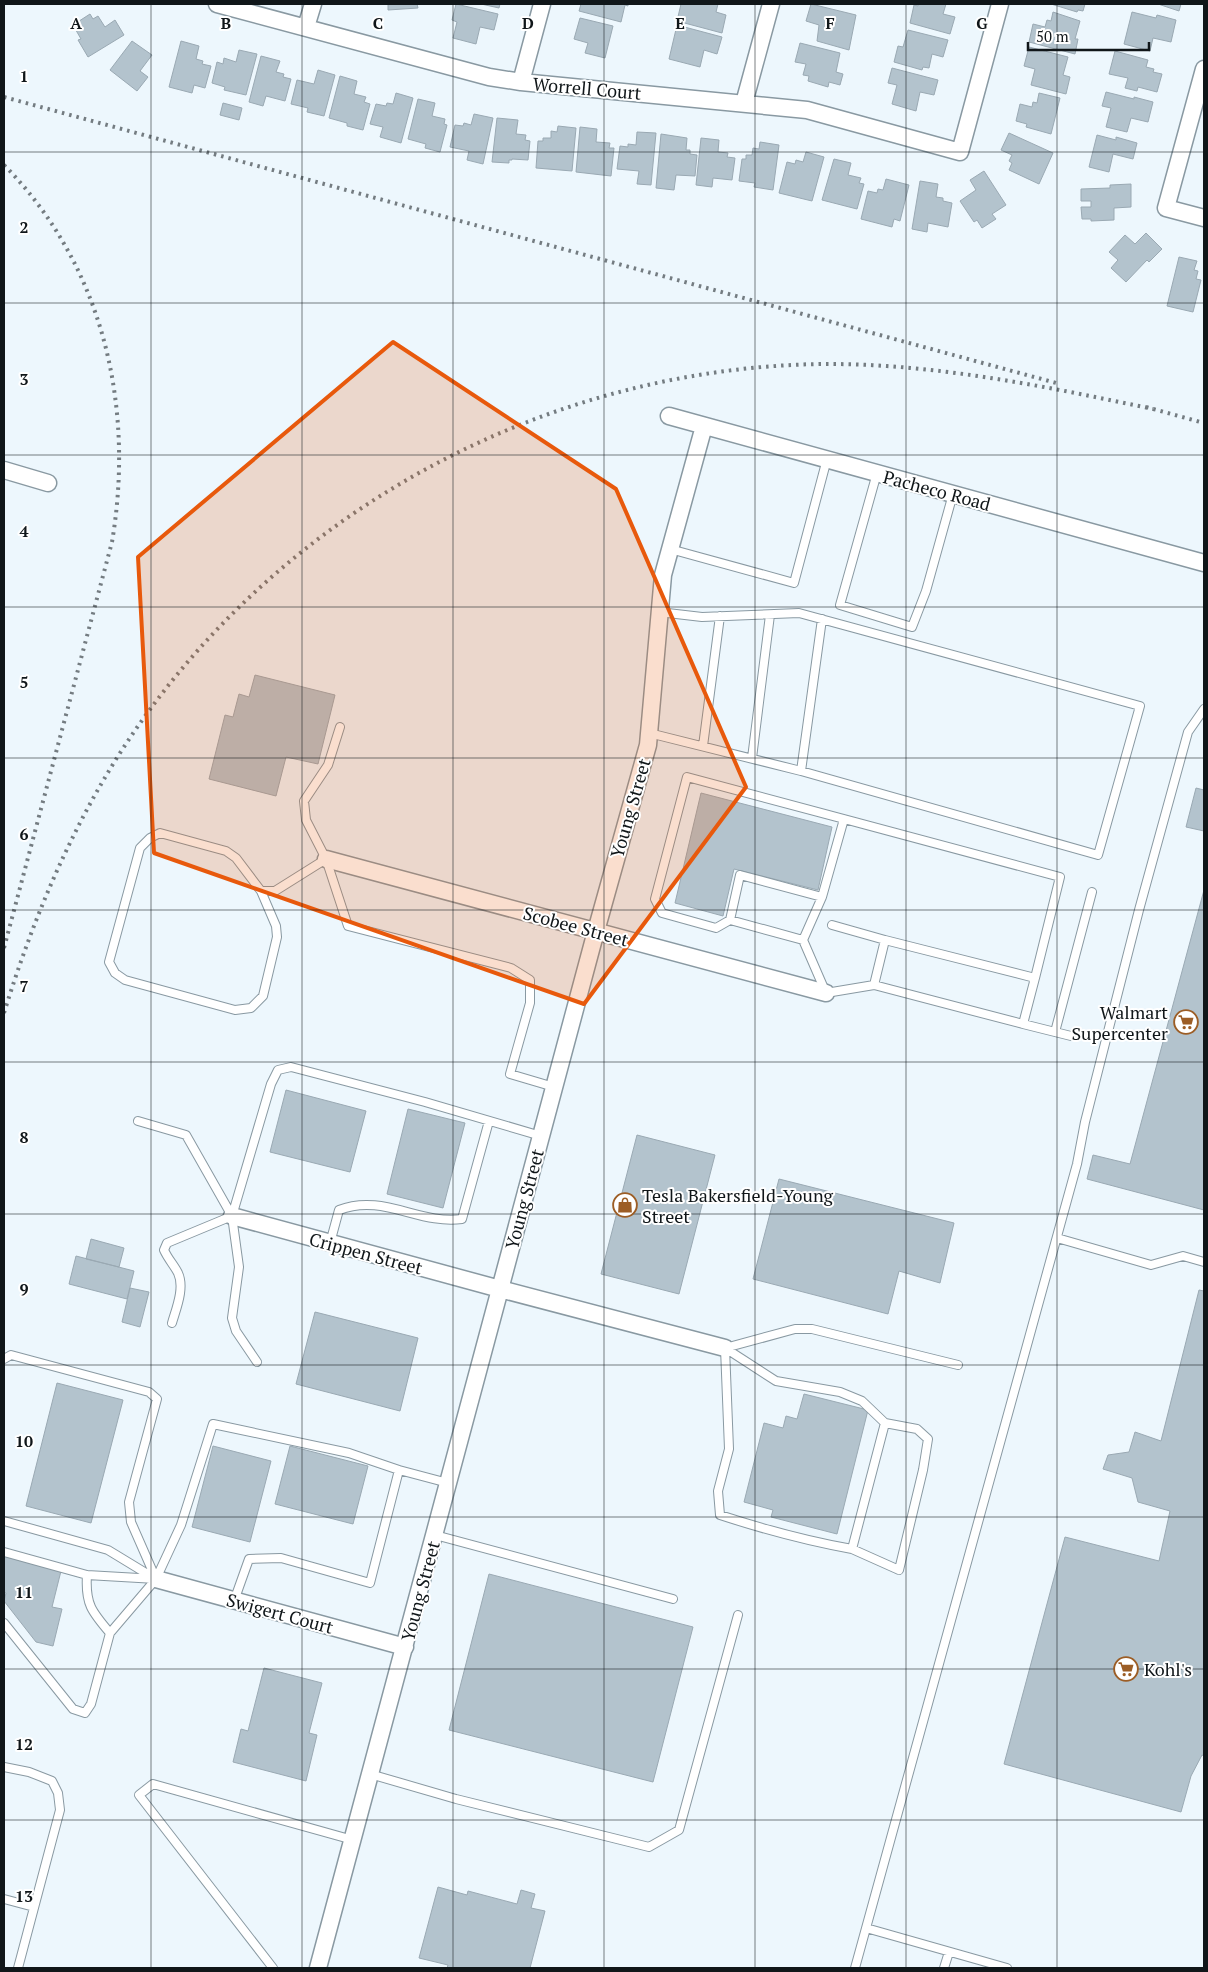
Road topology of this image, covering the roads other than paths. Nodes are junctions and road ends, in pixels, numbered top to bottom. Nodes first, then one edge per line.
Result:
1 (217, 4) edge
2 (313, 4) edge
3 (542, 4) edge
4 (771, 4) edge
5 (1000, 4) edge
6 (306, 27) junction
7 (1204, 69) edge
8 (521, 82) junction
9 (744, 103) junction
10 (1204, 218) edge
11 (669, 416) dead end
12 (704, 426) junction
13 (827, 460) junction
14 (4, 470) edge
15 (877, 473) junction
16 (48, 482) dead end
17 (953, 494) junction
18 (670, 549) junction
19 (1204, 563) edge
20 (660, 612) junction
21 (770, 615) junction
22 (720, 616) junction
23 (822, 619) junction
24 (1204, 709) edge
25 (340, 727) dead end
26 (649, 733) junction
27 (703, 746) junction
28 (752, 758) junction
29 (801, 771) junction
30 (844, 820) junction
31 (326, 859) junction
32 (261, 891) junction
33 (1092, 892) dead end
34 (822, 897) junction
35 (730, 920) junction
36 (832, 925) dead end
37 (596, 931) junction
38 (803, 940) junction
39 (885, 940) junction
40 (1035, 978) junction
41 (874, 985) junction
42 (826, 993) junction
43 (1023, 1024) junction
44 (1055, 1032) junction
45 (1071, 1036) dead end
46 (554, 1087) junction
47 (138, 1121) dead end
48 (489, 1121) junction
49 (541, 1136) junction
50 (232, 1216) junction
51 (1056, 1238) junction
52 (330, 1243) junction
53 (1204, 1262) edge
54 (500, 1289) junction
55 (172, 1323) dead end
56 (725, 1348) junction
57 (4, 1359) edge
58 (257, 1362) dead end
59 (958, 1365) dead end
60 (885, 1423) junction
61 (399, 1470) junction
62 (449, 1483) junction
63 (4, 1521) edge
64 (435, 1535) junction
65 (852, 1549) junction
66 (4, 1552) edge
67 (87, 1574) junction
68 (156, 1579) junction
69 (673, 1598) dead end
70 (234, 1601) junction
71 (738, 1615) dead end
72 (4, 1623) edge
73 (110, 1633) junction
74 (405, 1647) junction
75 (4, 1767) edge
76 (370, 1774) junction
77 (353, 1840) junction
78 (4, 1899) edge
79 (34, 1907) junction
80 (866, 1928) junction
81 (949, 1952) junction
82 (18, 1968) edge
83 (273, 1968) edge
84 (318, 1968) edge
85 (855, 1968) edge
86 (944, 1968) edge
87 (1007, 1968) edge

1 - 6 street, Worrell Court
2 - 6 street
3 - 8 street
4 - 9 street
5 - 9 street, Worrell Court
6 - 8 street, Worrell Court
7 - 10 street
8 - 9 street, Worrell Court
11 - 12 street, Pacheco Road
12 - 13 street, Pacheco Road
12 - 18 street, Young Street
13 - 15 street, Pacheco Road
13 - 18 lane
14 - 16 street
15 - 17 street, Pacheco Road
15 - 17 lane
17 - 19 street, Pacheco Road
18 - 20 street, Young Street
20 - 22 lane
20 - 26 street, Young Street
21 - 22 lane
21 - 23 lane
21 - 28 lane
22 - 27 lane
23 - 29 lane
23 - 29 lane
24 - 51 lane
25 - 31 lane
26 - 27 lane
26 - 37 street, Young Street
27 - 28 lane
28 - 29 lane
30 - 34 lane
30 - 35 lane
30 - 40 lane
31 - 32 lane
31 - 37 street, Scobee Street
31 - 46 lane
32 - 32 lane
33 - 44 lane
34 - 35 lane
34 - 38 lane
35 - 38 lane
36 - 39 lane
37 - 42 street, Scobee Street
37 - 46 street, Young Street
38 - 42 lane
39 - 40 lane
39 - 41 lane
40 - 43 lane
41 - 42 lane
41 - 43 lane
43 - 44 lane
44 - 45 lane
46 - 49 street, Young Street
47 - 50 lane
48 - 49 lane
48 - 50 lane
48 - 52 lane
49 - 54 street, Young Street
50 - 52 street, Crippen Street
50 - 55 lane
50 - 58 lane
51 - 53 lane
51 - 80 lane
52 - 54 street, Crippen Street
54 - 56 street, Crippen Street
54 - 62 street, Young Street
56 - 59 lane
56 - 60 lane
56 - 65 lane
57 - 68 lane
60 - 65 lane
60 - 65 lane
61 - 62 lane
61 - 68 lane
61 - 70 lane
62 - 64 street, Young Street
63 - 68 lane
64 - 69 lane
64 - 74 street, Young Street
66 - 67 lane
67 - 68 lane
67 - 73 lane
68 - 70 street, Swigert Court
68 - 73 lane
70 - 74 street, Swigert Court
71 - 76 lane
72 - 73 lane
74 - 76 street, Young Street
75 - 79 lane
76 - 77 street, Young Street
77 - 83 lane
77 - 84 street, Young Street
78 - 79 lane
79 - 82 lane
80 - 81 lane
80 - 85 lane
81 - 86 lane
81 - 87 lane

